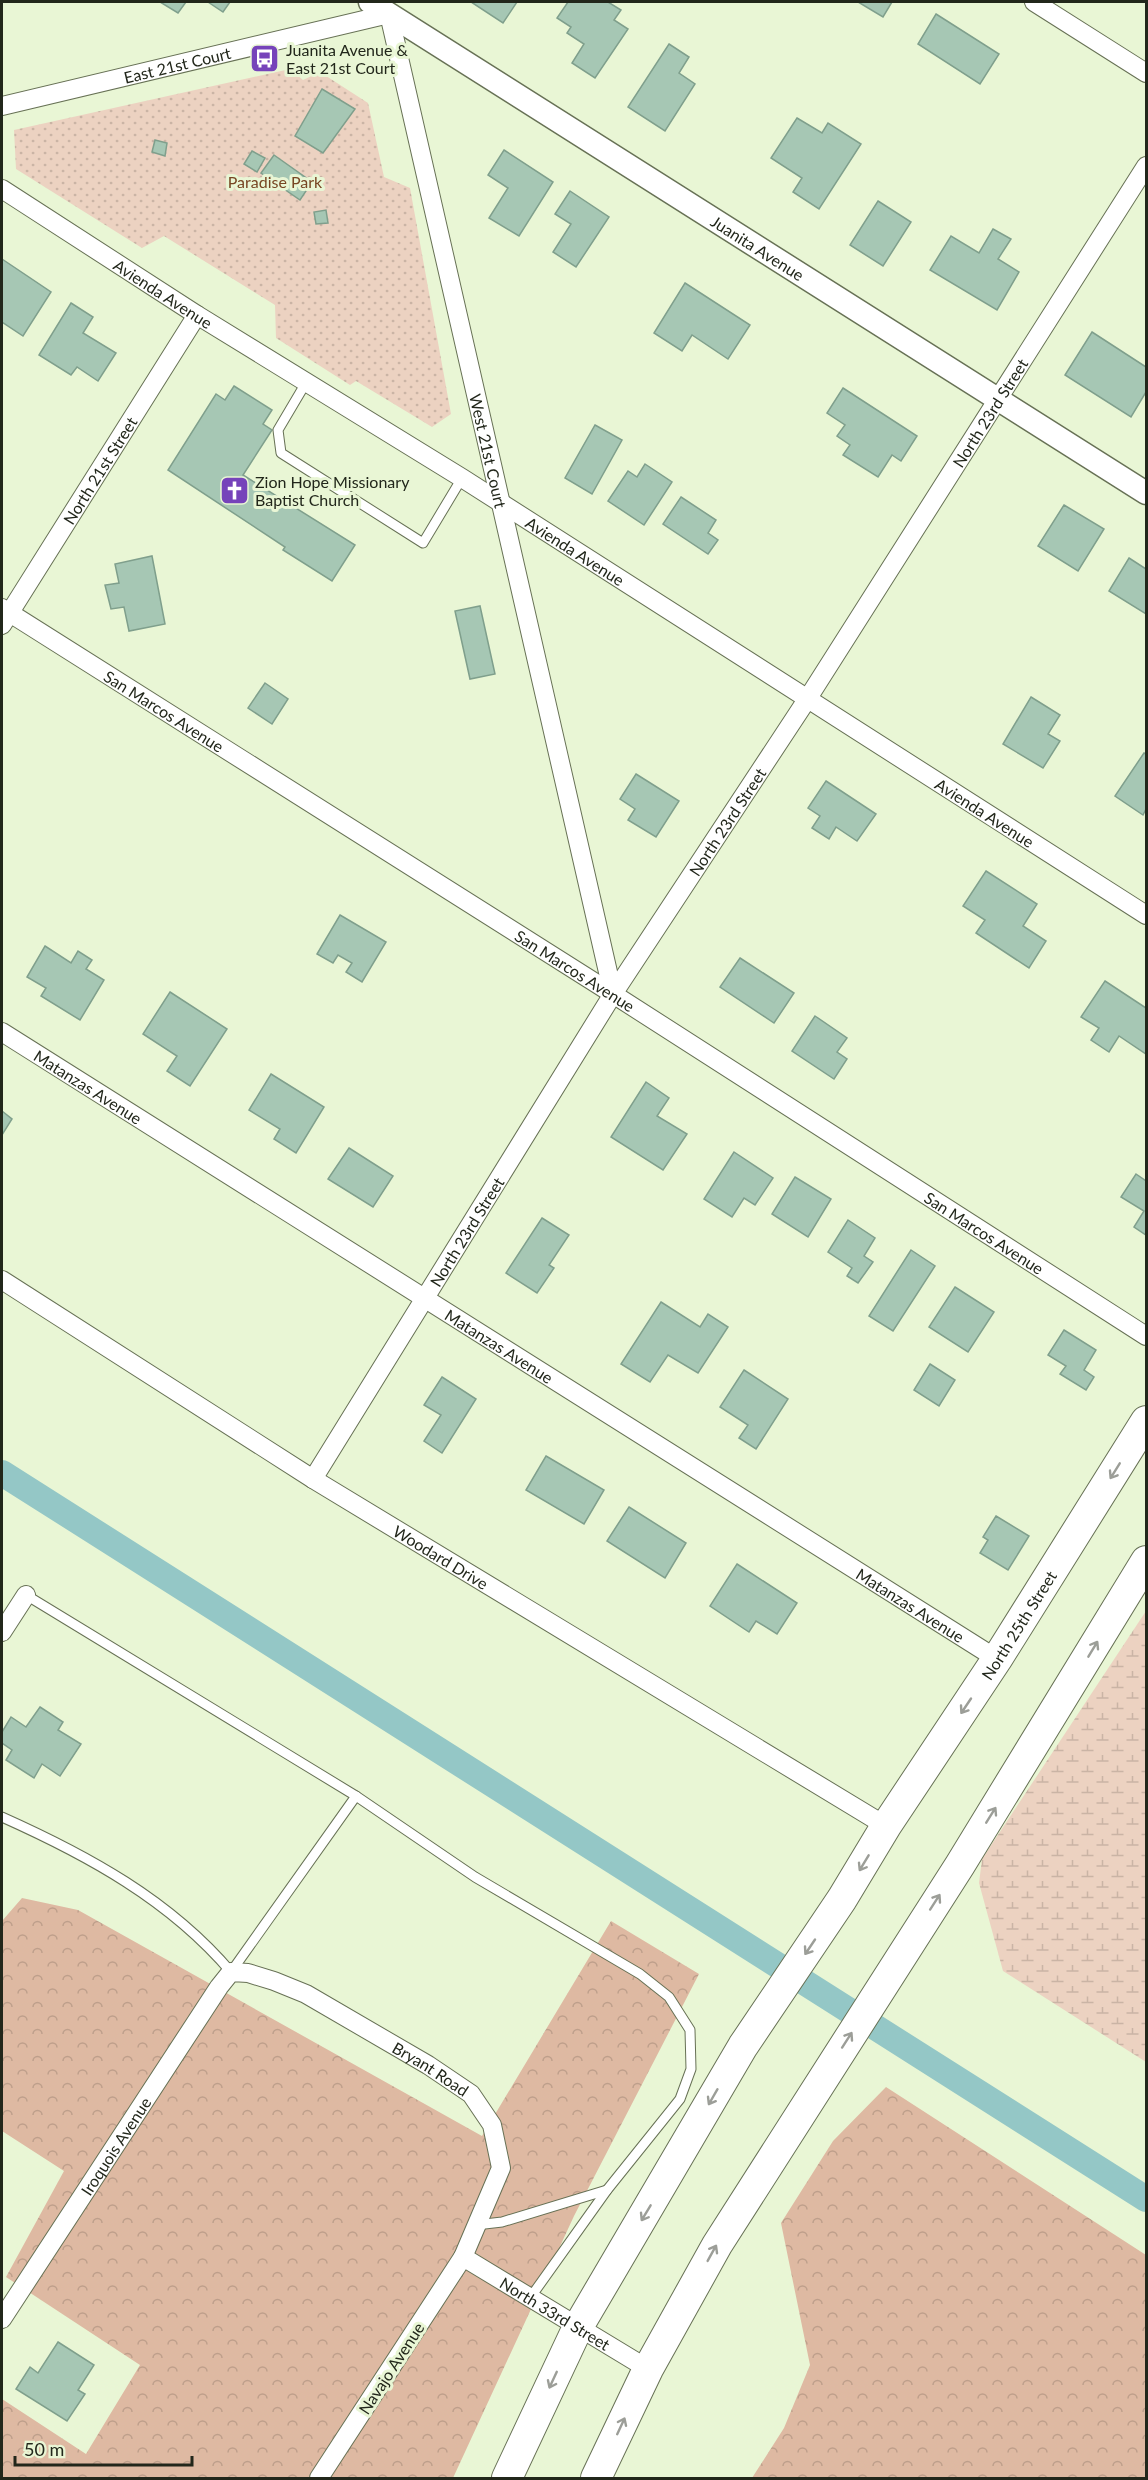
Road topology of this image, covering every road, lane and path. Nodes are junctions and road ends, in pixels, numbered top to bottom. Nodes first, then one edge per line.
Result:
1 (370, 2) edge
2 (1034, 2) edge
3 (393, 8) edge
4 (1146, 73) edge
5 (2, 106) edge
6 (1146, 166) edge
7 (2, 189) edge
8 (197, 315) junction
9 (307, 381) junction
10 (998, 399) junction
11 (462, 478) junction
12 (1146, 493) edge
13 (501, 504) junction
14 (4, 615) edge
15 (808, 698) junction
16 (1146, 915) edge
17 (613, 994) junction
18 (2, 1032) edge
19 (2, 1280) edge
20 (425, 1300) junction
21 (1146, 1336) edge
22 (1146, 1421) edge
23 (313, 1479) junction
24 (1146, 1561) edge
25 (26, 1595) joint
26 (2, 1632) edge
27 (997, 1659) junction
28 (356, 1796) junction
29 (2, 1817) edge
30 (886, 1826) junction
31 (231, 1972) junction
32 (607, 2190) junction
33 (477, 2224) junction
34 (463, 2257) junction
35 (530, 2298) junction
36 (2, 2319) edge
37 (578, 2327) junction
38 (648, 2368) junction
39 (319, 2478) edge
40 (507, 2478) edge
41 (596, 2478) edge

1 - 3 street, Juanita Avenue
2 - 4 street
3 - 5 street, East 21st Court
3 - 10 street, Juanita Avenue
3 - 13 street, West 21st Court
6 - 10 street, North 23rd Street
7 - 8 street, Avienda Avenue
8 - 9 street, Avienda Avenue
8 - 14 street, North 21st Street
9 - 11 street, Avienda Avenue
9 - 11 lane
10 - 12 street, Juanita Avenue
10 - 15 street, North 23rd Street
11 - 13 street, Avienda Avenue
13 - 15 street, Avienda Avenue
13 - 17 street, West 21st Court
14 - 17 street, San Marcos Avenue
15 - 16 street, Avienda Avenue
15 - 17 street, North 23rd Street
17 - 20 street, North 23rd Street
17 - 21 street, San Marcos Avenue
18 - 20 street, Matanzas Avenue
19 - 23 street, Woodard Drive
20 - 23 street, North 23rd Street
20 - 27 street, Matanzas Avenue
22 -> 27 main road, North 25th Street
23 - 30 street, Woodard Drive
38 -> 24 main road
25 - 26 street
25 - 28 lane
27 -> 30 main road, North 25th Street
28 - 31 lane
28 - 32 lane
29 - 31 lane
30 -> 37 main road, North 25th Street
31 - 33 street, Bryant Road
31 - 36 street, Iroquois Avenue
32 - 33 lane
32 - 35 lane
33 - 34 street, Bryant Road
34 - 35 street, North 33rd Street
34 - 39 street, Navajo Avenue
35 - 37 street, North 33rd Street
37 - 38 street, North 33rd Street
37 -> 40 main road, North 25th Street
41 -> 38 main road

